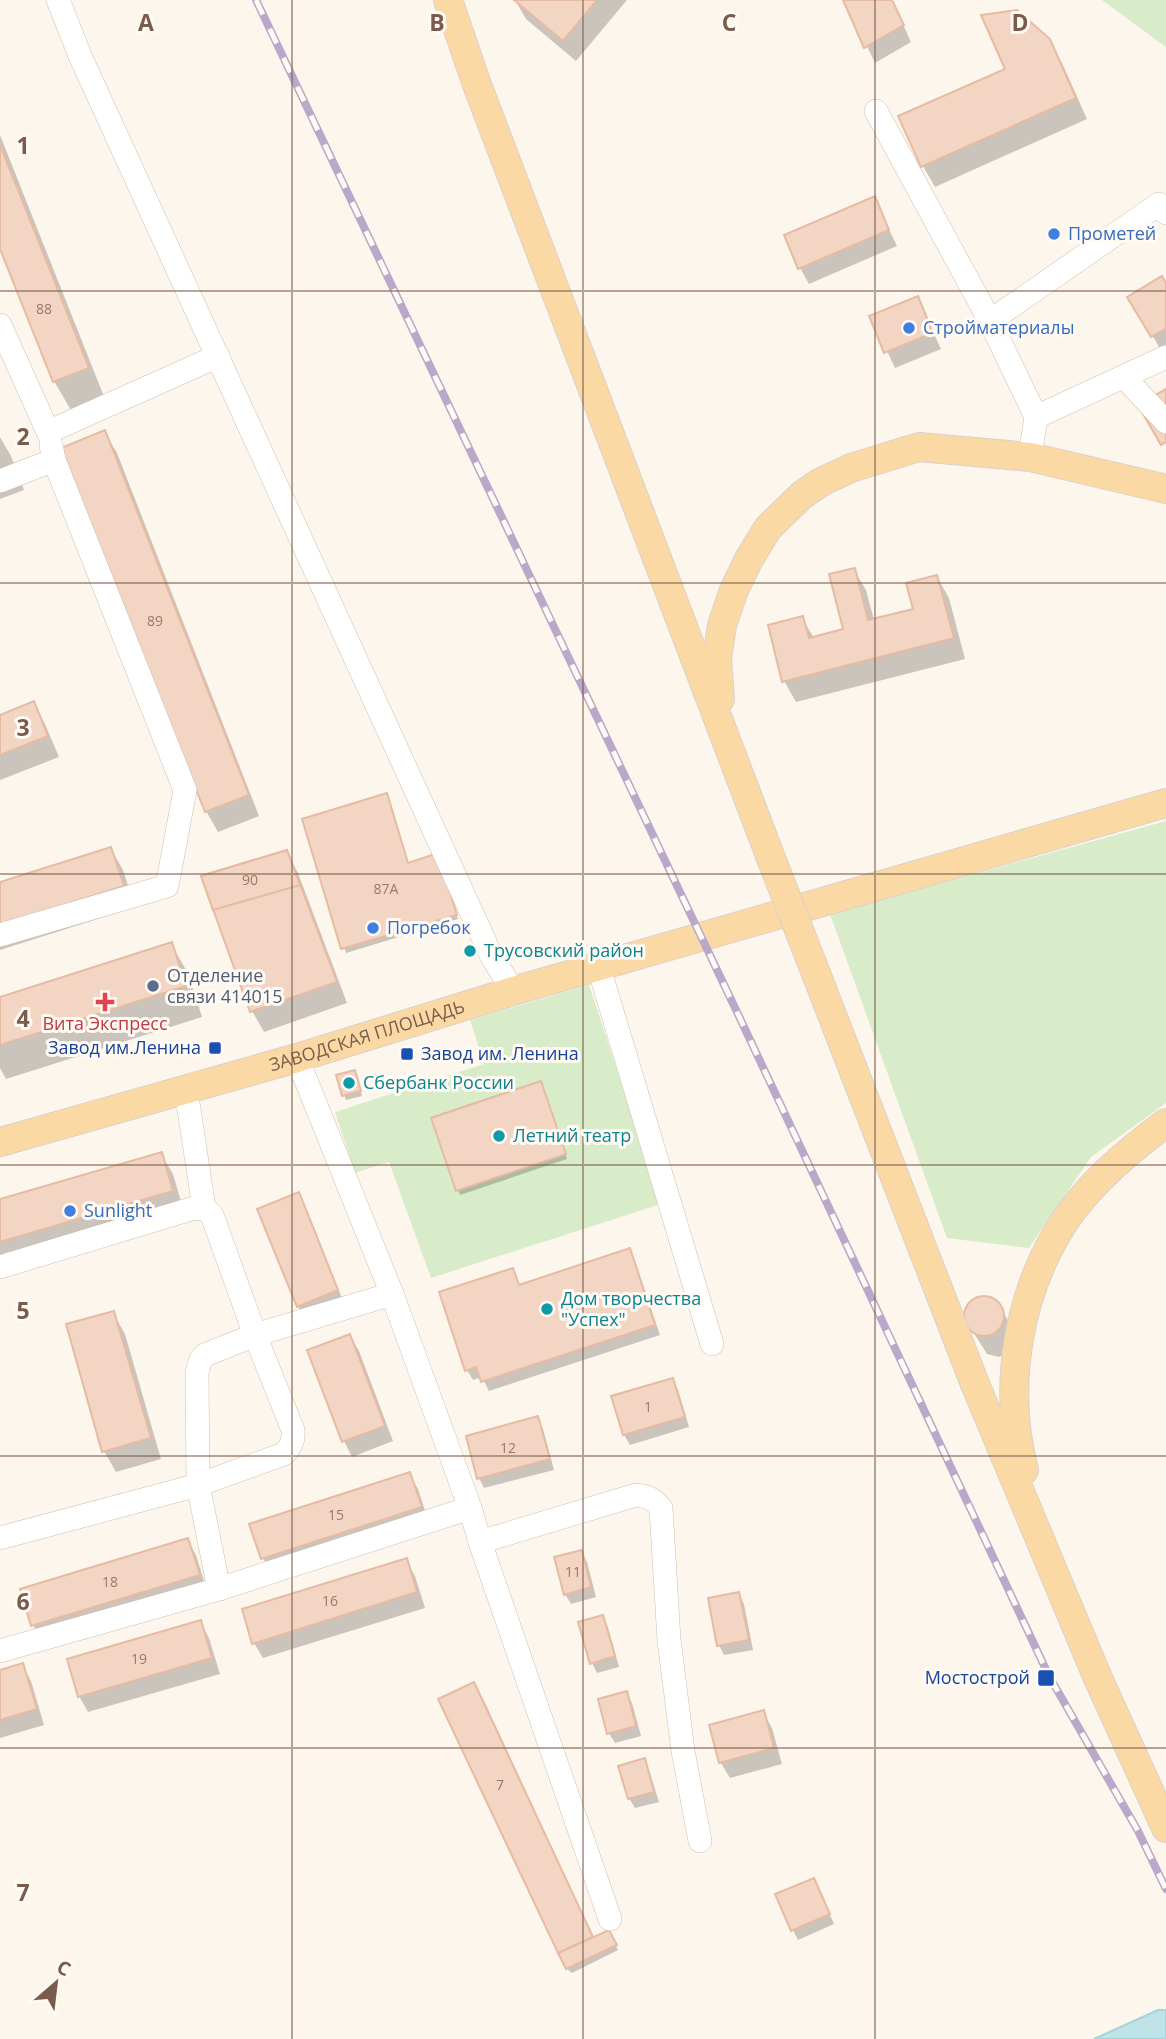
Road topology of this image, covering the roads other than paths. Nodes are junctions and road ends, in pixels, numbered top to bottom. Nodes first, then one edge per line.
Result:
1 (58, 0) edge
2 (448, 0) edge
3 (876, 111) dead end
4 (1166, 213) edge
5 (990, 321) junction
6 (0, 325) edge
7 (218, 356) junction
8 (1166, 357) edge
9 (1124, 377) junction
10 (1036, 417) junction
11 (1166, 422) edge
12 (48, 432) junction
13 (1030, 457) junction
14 (54, 460) junction
15 (0, 481) edge
16 (1166, 489) edge
17 (727, 743) junction
18 (1166, 803) edge
19 (0, 935) edge
20 (599, 968) junction
21 (513, 991) junction
22 (297, 1058) junction
23 (186, 1090) junction
24 (1166, 1123) edge
25 (0, 1142) edge
26 (204, 1208) junction
27 (0, 1267) edge
28 (392, 1294) junction
29 (255, 1335) junction
30 (712, 1344) dead end
31 (198, 1485) junction
32 (471, 1508) junction
33 (0, 1538) edge
34 (480, 1542) junction
35 (1044, 1544) junction
36 (219, 1589) junction
37 (0, 1651) edge
38 (1164, 1824) edge
39 (700, 1841) dead end
40 (610, 1919) dead end

1 - 7 street
2 - 17 main road
3 - 5 street
4 - 5 street
5 - 10 street
6 - 12 street
7 - 12 street
7 - 21 street
8 - 9 street
9 - 10 street
9 - 11 street
10 - 13 street
12 - 14 street
13 - 16 main road
13 - 17 main road
14 - 15 street
14 - 19 street
17 - 35 main road, bridge
18 - 20 main road, ЗАВОДСКАЯ ПЛОЩАДЬ
20 - 21 main road, ЗАВОДСКАЯ ПЛОЩАДЬ
20 - 30 street
21 - 22 main road, ЗАВОДСКАЯ ПЛОЩАДЬ
22 - 23 main road, ЗАВОДСКАЯ ПЛОЩАДЬ
22 - 28 street
23 - 25 main road, ЗАВОДСКАЯ ПЛОЩАДЬ
23 - 26 street
24 - 35 main road
26 - 27 street
26 - 29 street
28 - 29 street
28 - 32 street
29 - 31 street
29 - 31 street
31 - 33 street
31 - 36 street
32 - 34 street
32 - 36 street
34 - 39 street
34 - 40 street
35 - 38 main road
36 - 37 street

